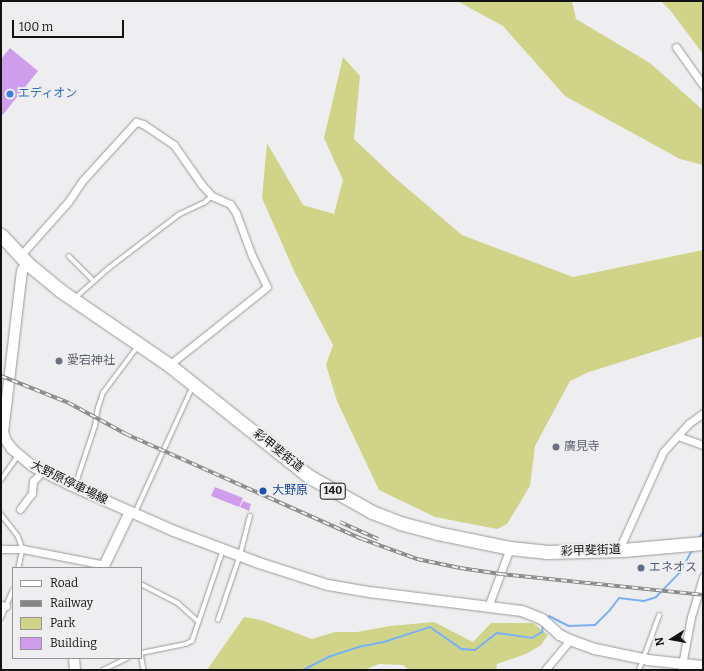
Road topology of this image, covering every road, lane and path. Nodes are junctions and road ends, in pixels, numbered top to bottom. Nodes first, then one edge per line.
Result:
1 (676, 47) dead end
2 (703, 85) edge
3 (212, 196) junction
4 (1, 235) edge
5 (69, 256) dead end
6 (24, 259) junction
7 (94, 281) junction
8 (73, 300) junction
9 (139, 344) junction
10 (168, 366) junction
11 (193, 385) junction
12 (3, 404) edge
13 (703, 413) edge
14 (678, 436) junction
15 (703, 445) edge
16 (18, 456) junction
17 (42, 472) junction
18 (1, 480) edge
19 (74, 487) junction
20 (20, 509) dead end
21 (133, 513) junction
22 (1, 514) edge
23 (250, 516) dead end
24 (703, 543) edge
25 (510, 548) junction
26 (1, 549) edge
27 (23, 549) junction
28 (223, 549) junction
29 (623, 550) junction
30 (240, 555) junction
31 (104, 566) edge
32 (19, 567) edge
33 (703, 577) edge
34 (142, 584) edge
35 (12, 592) edge
36 (4, 605) edge
37 (488, 607) junction
38 (659, 616) dead end
39 (1, 618) edge
40 (218, 620) dead end
41 (199, 622) junction
42 (570, 640) junction
43 (142, 653) edge
44 (74, 659) edge
45 (126, 659) edge
46 (142, 659) edge
47 (643, 659) junction
48 (703, 666) edge
49 (681, 667) edge
50 (548, 669) edge
51 (75, 670) edge
52 (103, 670) edge
53 (144, 670) edge
54 (639, 670) edge

1 - 2 street
3 - 6 street
3 - 7 lane
3 - 10 street
4 - 6 highway, 彩甲斐街道 / 140
5 - 7 lane
6 - 8 highway, 彩甲斐街道 / 140
6 - 12 street, 大野原停車場線
7 - 8 lane
8 - 9 highway, 彩甲斐街道 / 140
9 - 10 highway, 彩甲斐街道 / 140
9 - 19 lane
10 - 11 highway, 彩甲斐街道 / 140
11 - 21 lane
11 - 25 highway, 彩甲斐街道 / 140
12 - 16 street, 大野原停車場線
13 - 14 street
14 - 15 street
14 - 29 street
16 - 17 street, 大野原停車場線
16 - 18 lane
17 - 19 street, 大野原停車場線
17 - 20 street
19 - 21 street, 大野原停車場線
21 - 28 street, 大野原停車場線
21 - 31 street
22 - 27 lane
23 - 30 lane
24 - 29 highway, 彩甲斐街道 / 140
25 - 29 highway, 彩甲斐街道 / 140
25 - 37 street
26 - 27 street
27 - 31 street
27 - 32 lane
28 - 30 street, 大野原停車場線
28 - 41 lane
30 - 37 street, 大野原停車場線
30 - 40 lane
33 - 49 street
34 - 41 lane
35 - 36 lane
36 - 39 lane
37 - 42 street, 大野原停車場線
38 - 47 lane
41 - 43 lane
42 - 47 street
42 - 50 street
44 - 51 street
45 - 52 lane
46 - 53 lane
47 - 49 street
47 - 54 lane
48 - 49 street

